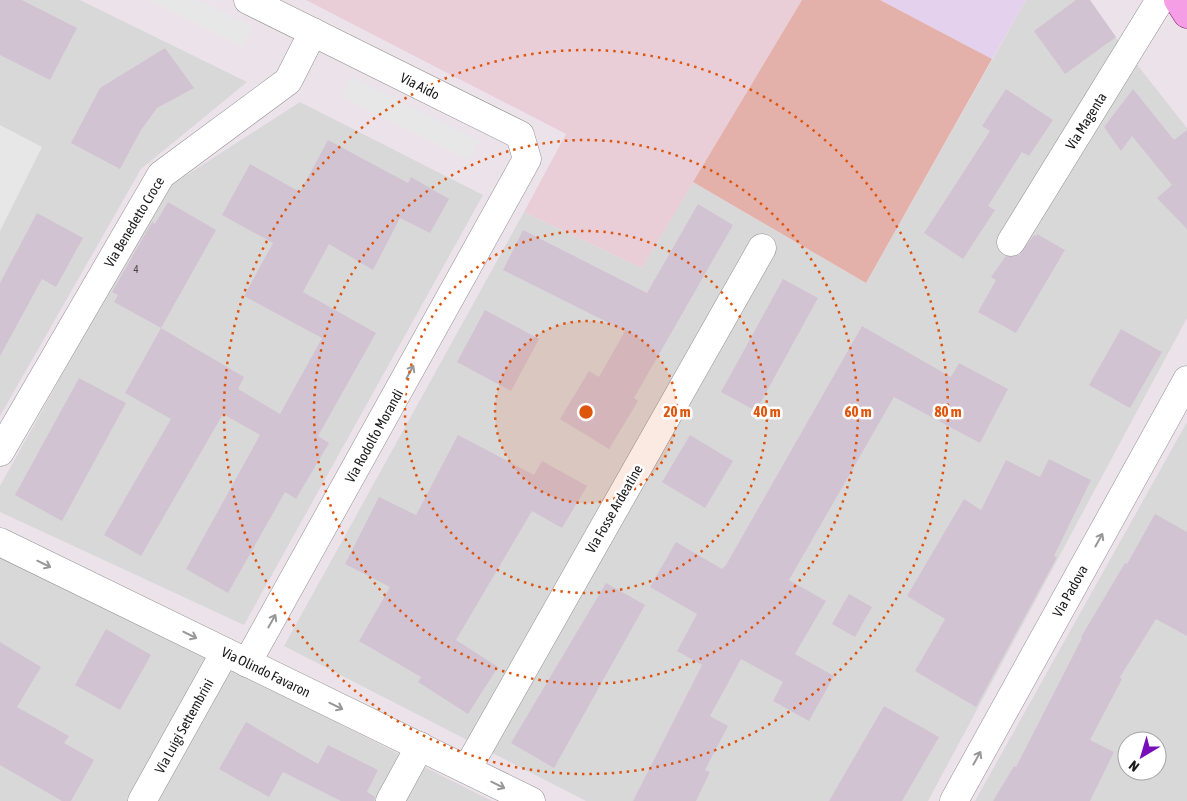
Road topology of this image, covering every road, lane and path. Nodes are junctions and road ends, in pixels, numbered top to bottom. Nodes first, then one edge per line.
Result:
1 (248, 0) edge
2 (1179, 5) edge
3 (313, 32) junction
4 (501, 208) joint
5 (1011, 242) dead end
6 (762, 248) dead end
7 (1187, 380) edge
8 (0, 452) edge
9 (0, 542) edge
10 (236, 658) junction
11 (420, 746) junction
12 (467, 769) junction
13 (142, 801) edge
14 (390, 801) edge
15 (531, 801) edge
16 (954, 801) edge

1 - 3 street, Via Aido
2 - 5 street, Via Magenta
3 - 4 street, Via Aido
3 - 8 street, Via Benedetto Croce
10 -> 4 street, Via Rodolfo Morandi
6 - 12 street, Via Fosse Ardeatine
16 -> 7 street, Via Padova
9 -> 10 street, Via Olindo Favaron
10 -> 11 street, Via Olindo Favaron
10 - 13 street, Via Luigi Settembrini
11 - 12 street, Via Olindo Favaron
11 - 14 street
12 -> 15 street, Via Olindo Favaron

